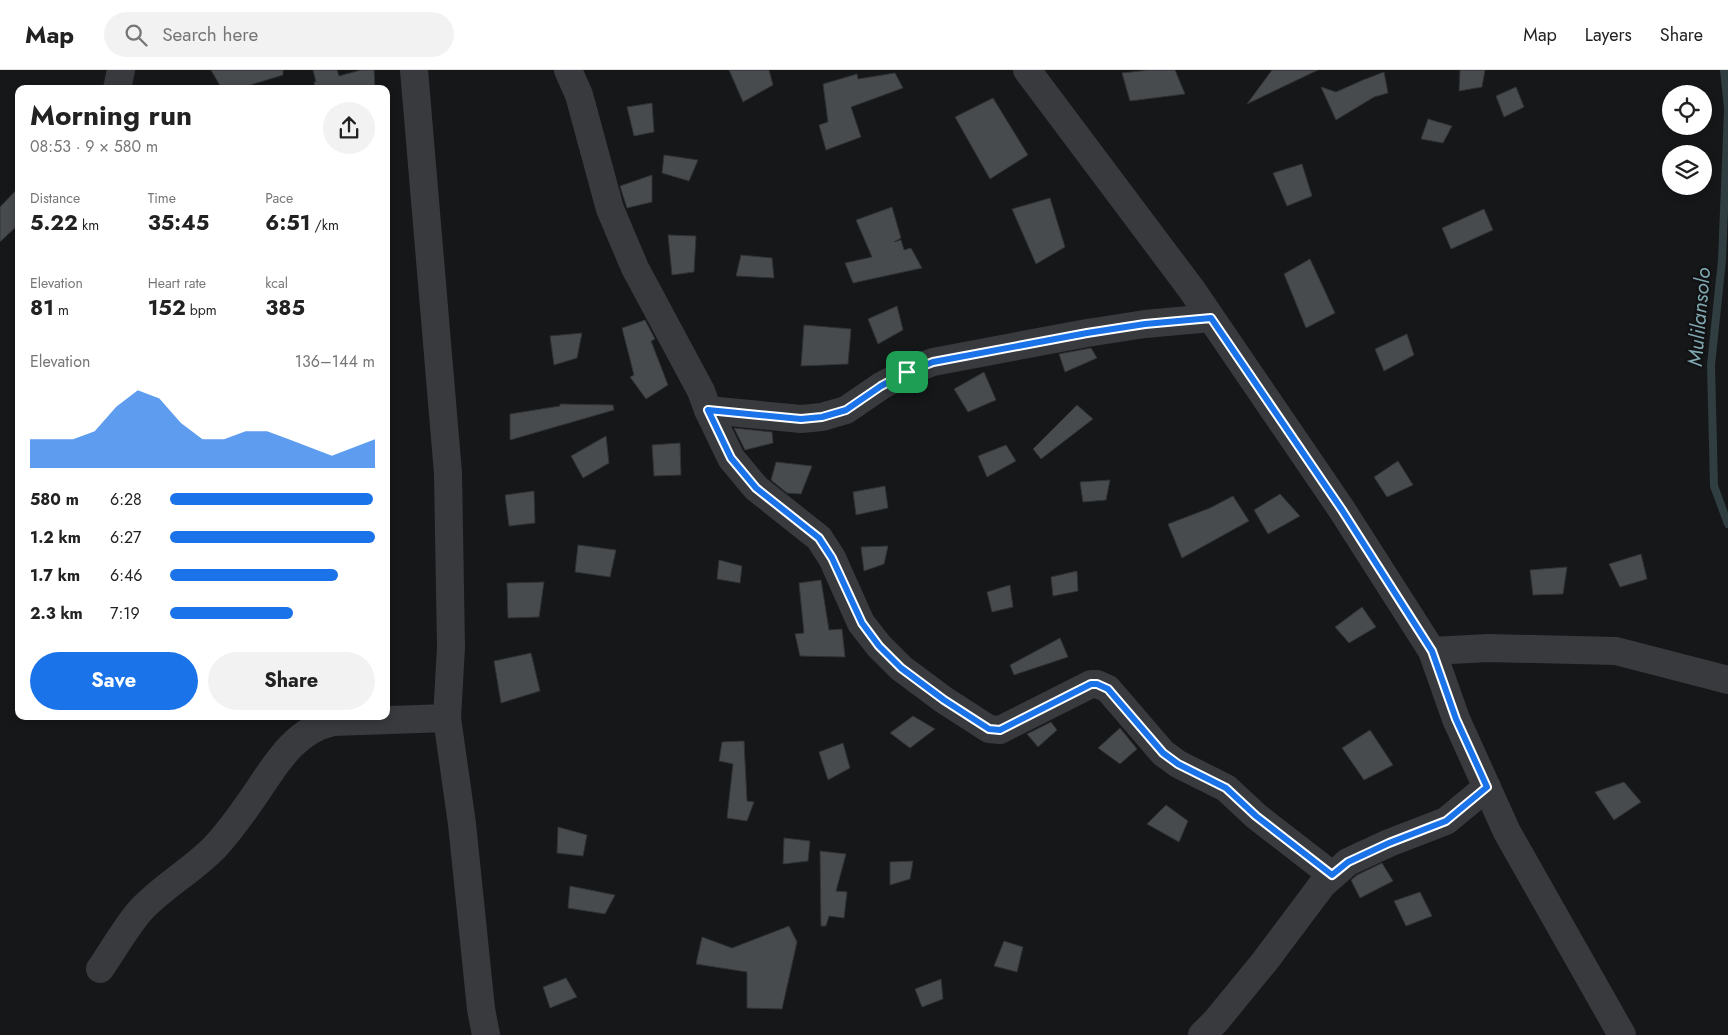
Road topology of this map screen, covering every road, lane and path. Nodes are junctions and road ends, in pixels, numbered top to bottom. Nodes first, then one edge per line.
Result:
1 (120, 70) edge
2 (414, 70) edge
3 (568, 70) edge
4 (1027, 70) edge
5 (118, 85) edge
6 (1211, 318) junction
7 (708, 410) junction
8 (1432, 651) junction
9 (1728, 680) edge
10 (447, 718) junction
11 (314, 720) edge
12 (1487, 787) junction
13 (1332, 875) junction
14 (100, 969) dead end
15 (486, 1035) edge
16 (1202, 1035) edge
17 (1622, 1035) edge

1 - 5 street
2 - 10 street
3 - 7 street
4 - 6 street
6 - 7 street
6 - 8 street
7 - 13 street
8 - 9 street
8 - 12 street
10 - 11 street
10 - 15 street
11 - 14 street
12 - 13 street
12 - 17 street
13 - 16 street

